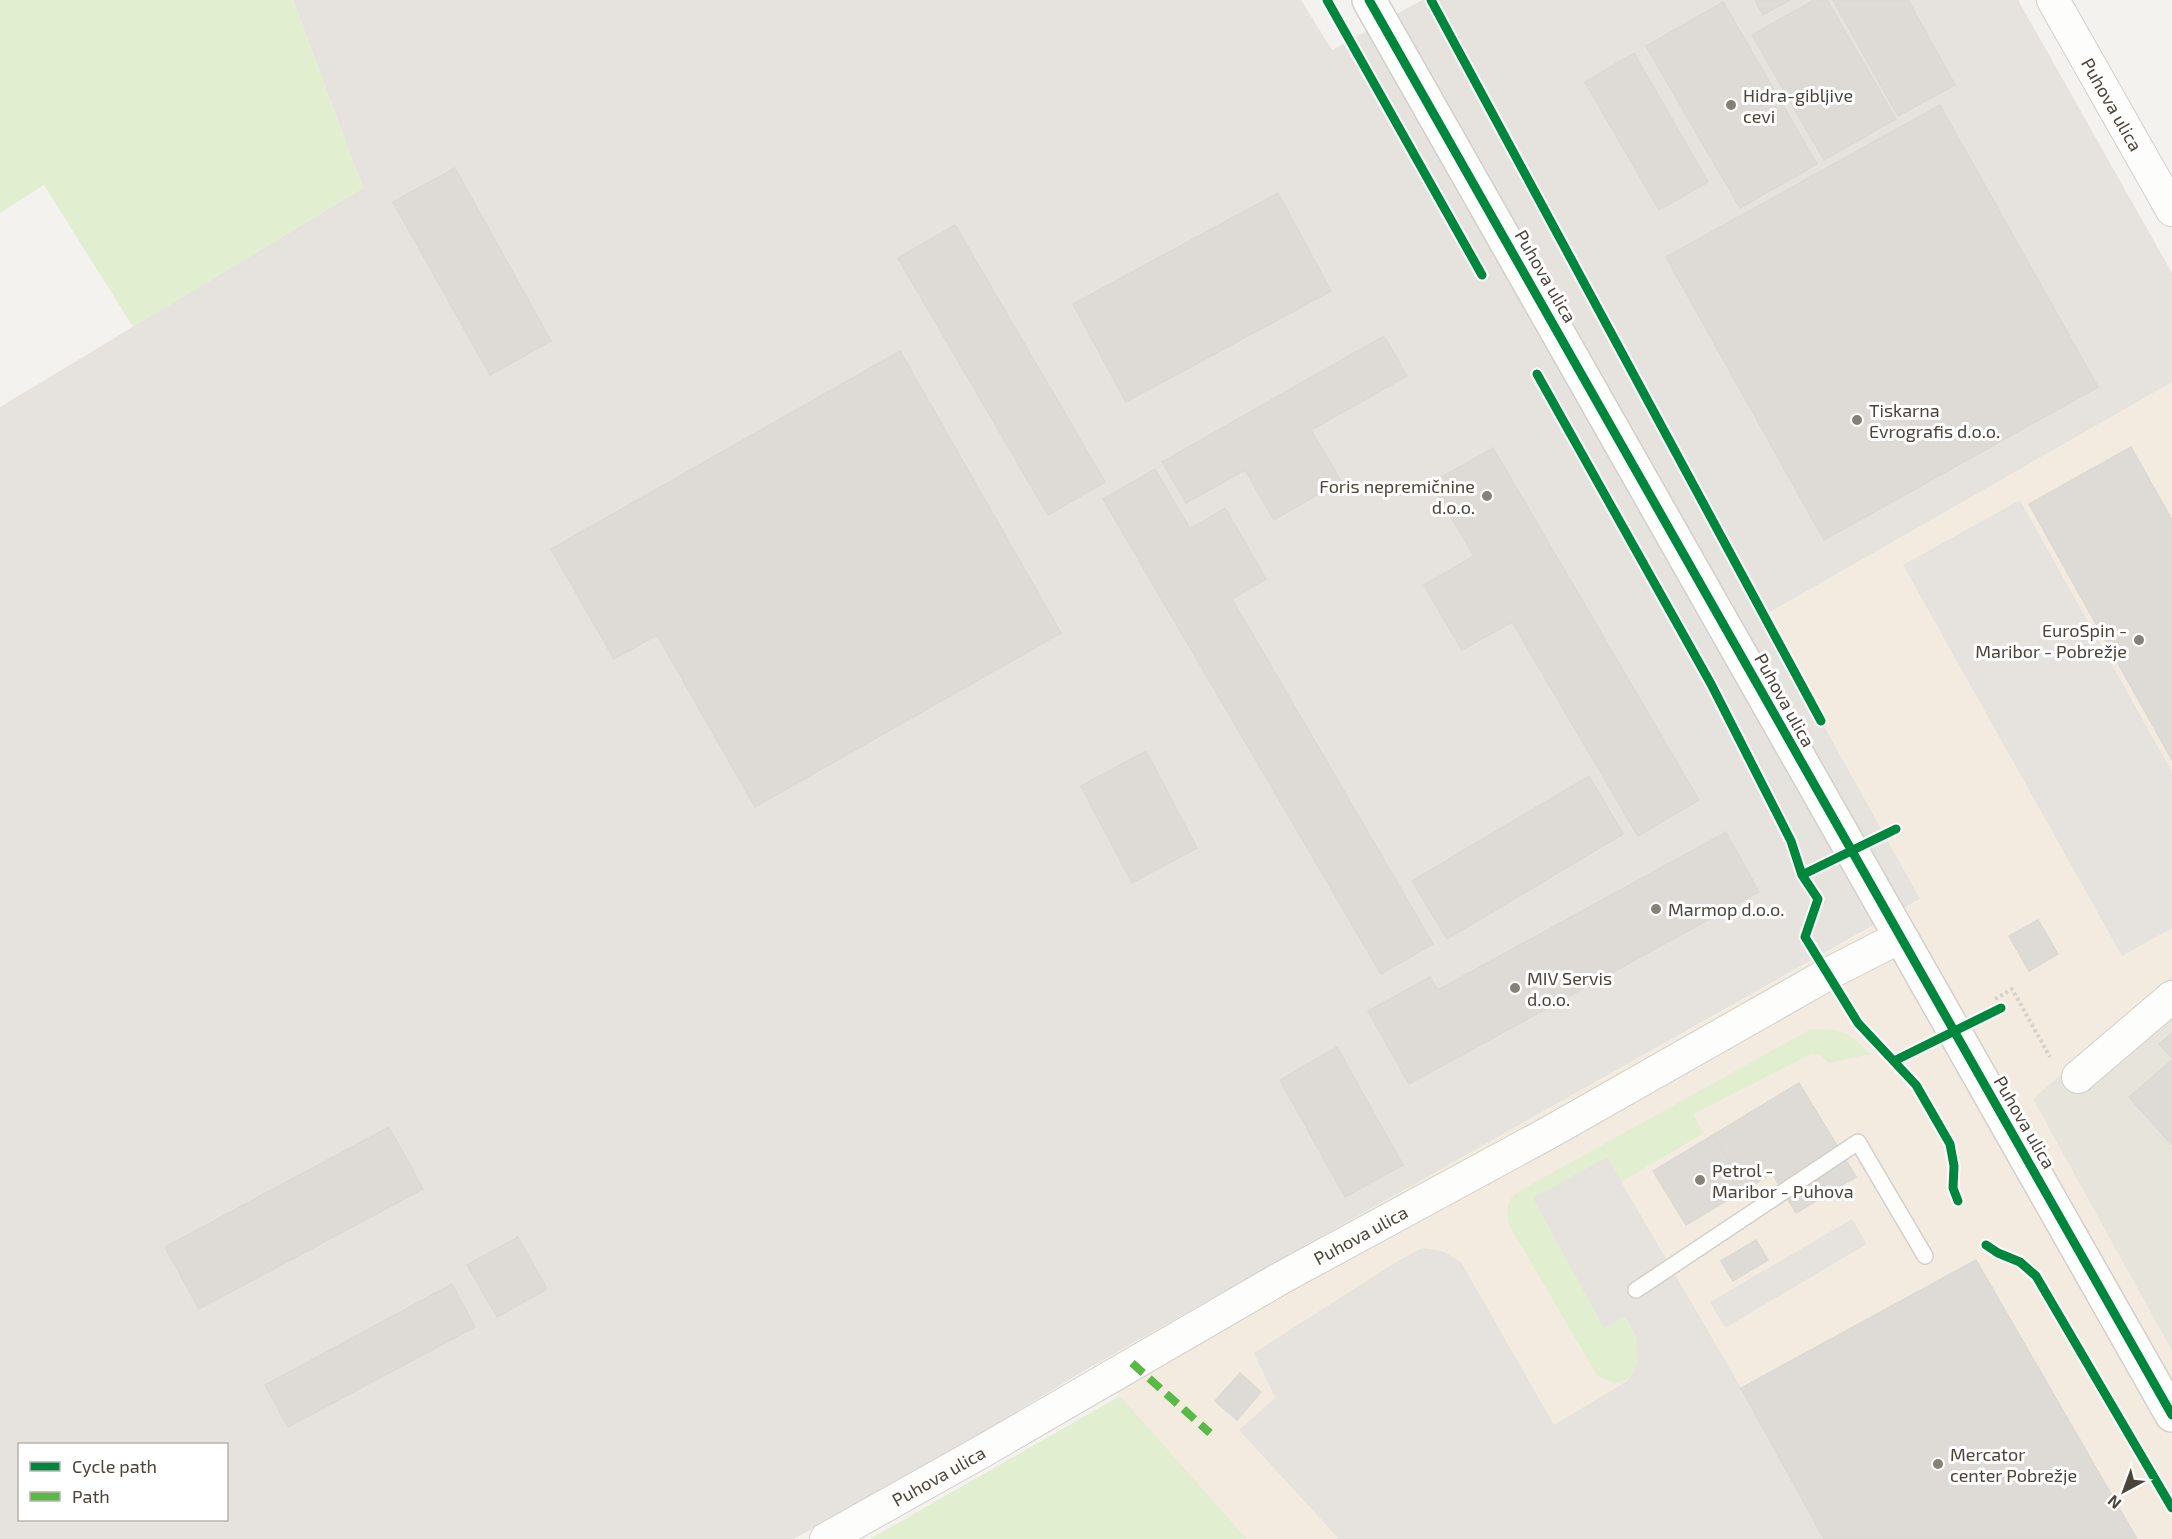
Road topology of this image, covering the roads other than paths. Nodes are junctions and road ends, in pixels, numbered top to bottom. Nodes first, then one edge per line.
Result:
1 (1369, 0) edge
2 (2053, 0) edge
3 (2172, 210) edge
4 (1900, 937) junction
5 (2172, 997) edge
6 (2078, 1077) road end
7 (1925, 1256) dead end
8 (1636, 1290) dead end
9 (2172, 1415) edge
10 (826, 1539) edge

1 - 4 street, Puhova ulica
2 - 3 street, Puhova ulica
4 - 9 street, Puhova ulica
4 - 10 street, Puhova ulica
5 - 6 street
7 - 8 lane

